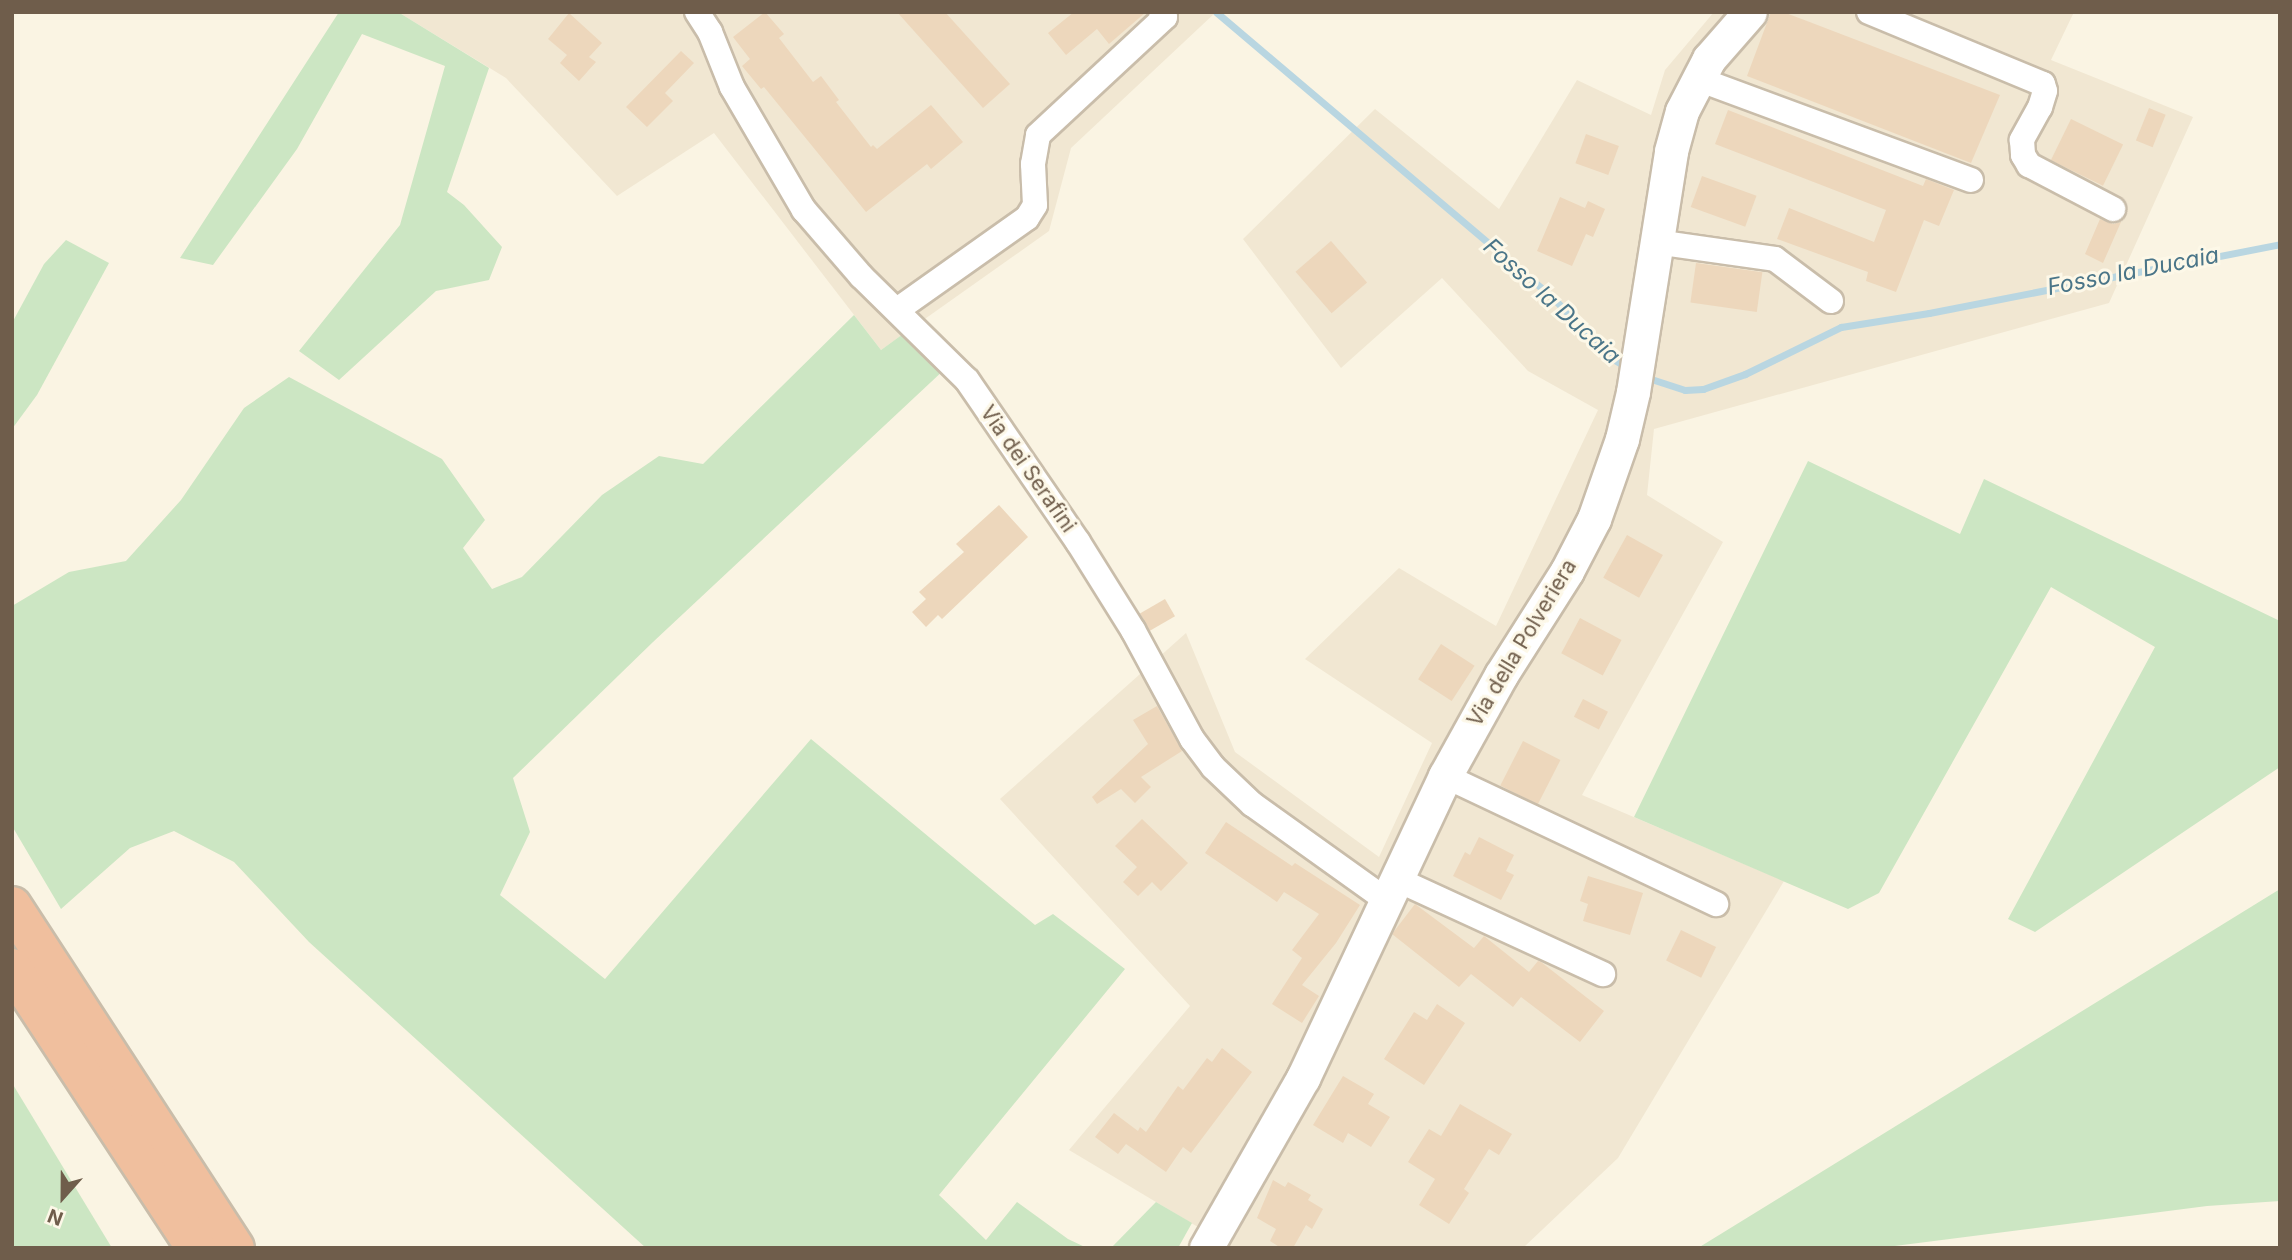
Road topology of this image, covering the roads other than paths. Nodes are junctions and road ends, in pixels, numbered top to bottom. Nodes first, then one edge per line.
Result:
1 (697, 12) edge
2 (1161, 12) edge
3 (1750, 12) edge
4 (1869, 12) edge
5 (1698, 79) junction
6 (1971, 180) dead end
7 (2113, 209) dead end
8 (1656, 242) junction
9 (1831, 301) dead end
10 (898, 310) junction
11 (1445, 776) junction
12 (1391, 890) junction
13 (1716, 904) dead end
14 (12, 906) edge
15 (12, 968) edge
16 (1603, 974) dead end
17 (196, 1248) edge
18 (235, 1248) edge
19 (1206, 1248) edge

1 - 10 street, Via dei Serafini
2 - 10 street
3 - 5 street, Via della Polveriera
4 - 7 street
5 - 6 street
5 - 8 street, Via della Polveriera
8 - 9 street
8 - 11 street, Via della Polveriera
10 - 12 street, Via dei Serafini
11 - 12 street, Via della Polveriera
11 - 13 street
12 - 16 street, Via dei Serafini
12 - 19 street, Via della Polveriera
14 - 18 highway
15 - 17 highway

